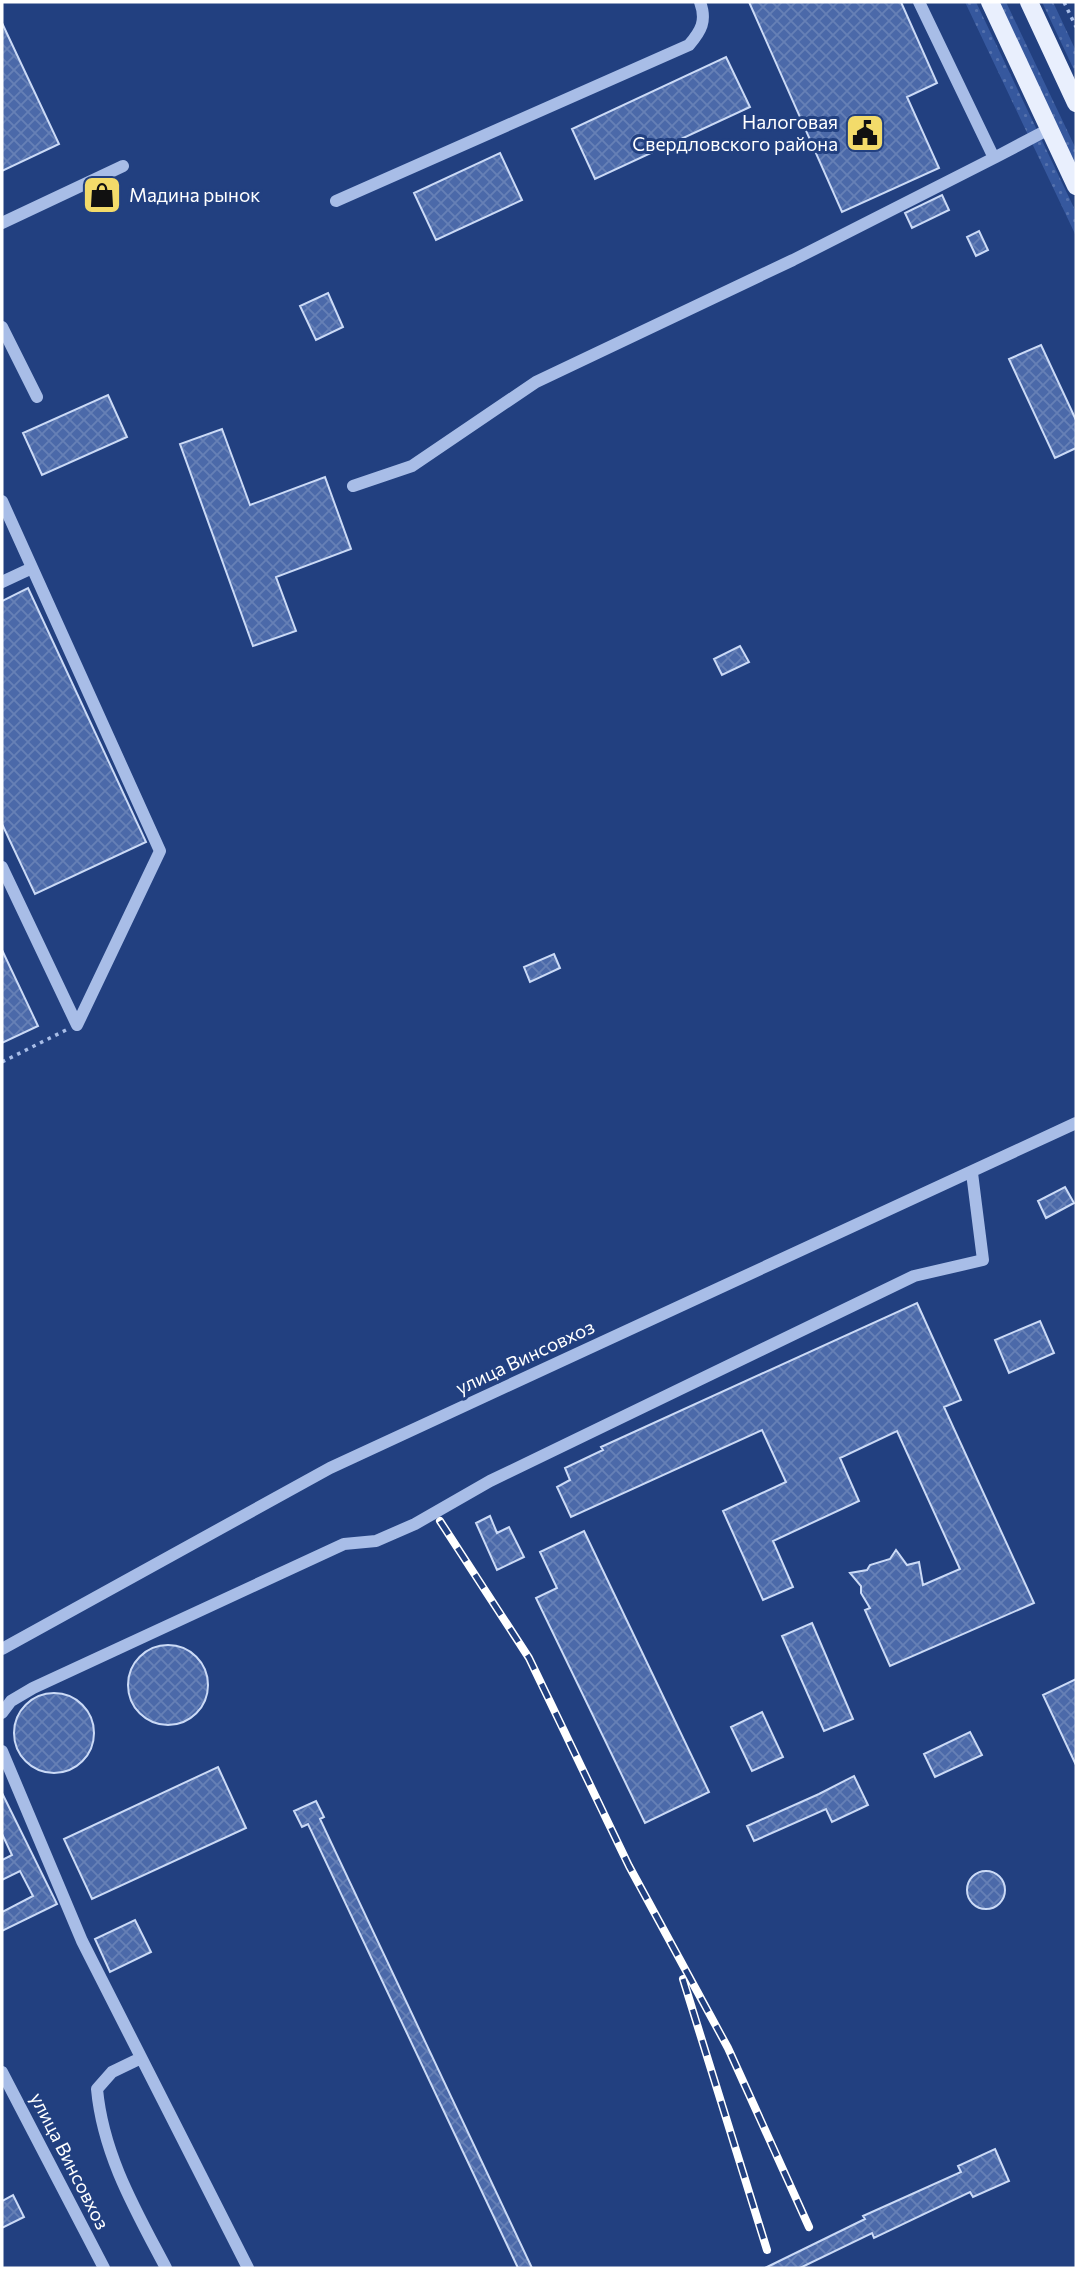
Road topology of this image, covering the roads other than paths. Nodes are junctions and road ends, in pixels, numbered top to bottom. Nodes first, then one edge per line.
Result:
1 (700, 2) edge
2 (919, 2) edge
3 (990, 2) edge
4 (1029, 2) edge
5 (1076, 103) edge
6 (1049, 129) junction
7 (994, 158) junction
8 (123, 166) dead end
9 (1076, 186) edge
10 (336, 201) dead end
11 (2, 223) edge
12 (2, 327) edge
13 (37, 397) dead end
14 (353, 486) dead end
15 (2, 501) edge
16 (33, 568) junction
17 (2, 582) edge
18 (2, 867) edge
19 (1076, 1123) edge
20 (972, 1173) junction
21 (2, 1649) edge
22 (2, 1713) edge
23 (2, 1751) edge
24 (141, 2058) junction
25 (2, 2072) edge
26 (103, 2268) edge
27 (166, 2268) edge
28 (248, 2268) edge

1 - 10 street
2 - 7 street
3 - 6 main road
4 - 5 main road
6 - 7 street
6 - 9 main road
7 - 14 street
8 - 11 street
12 - 13 street
15 - 16 street
16 - 17 street
16 - 18 street
19 - 20 street, улица Винсовхоз
20 - 21 street, улица Винсовхоз
20 - 22 street
23 - 24 street
24 - 27 street
24 - 28 street
25 - 26 street, улица Винсовхоз

